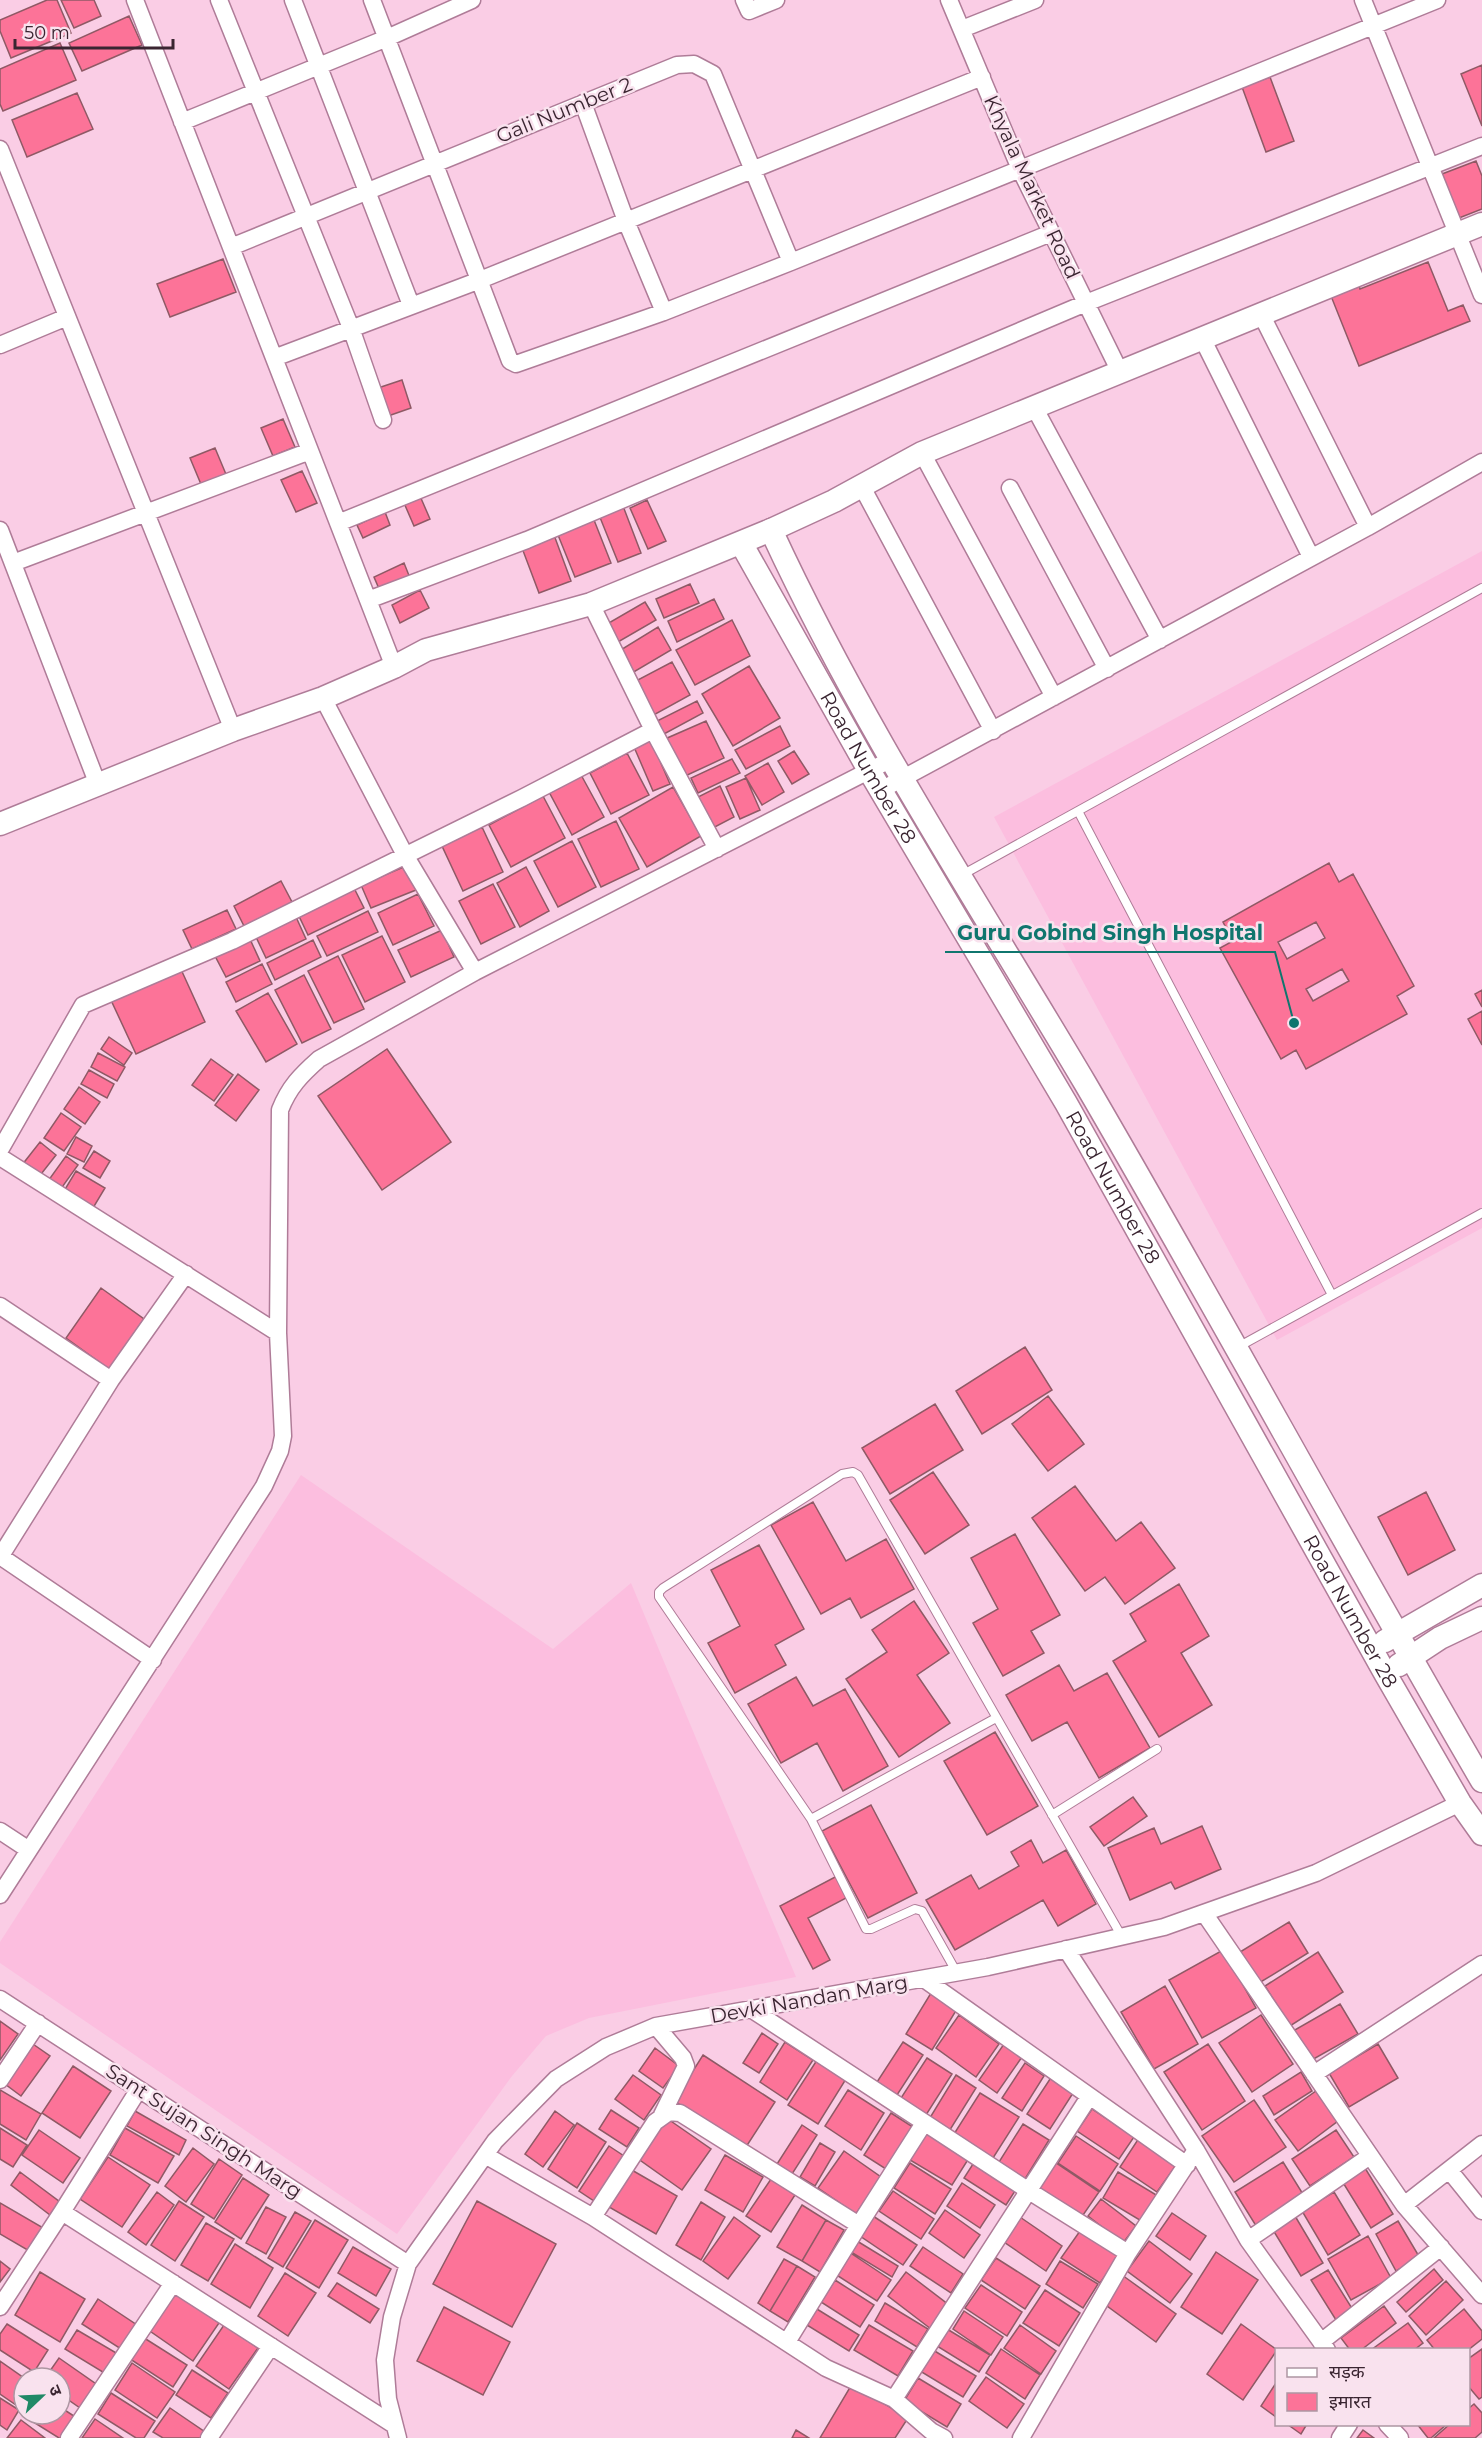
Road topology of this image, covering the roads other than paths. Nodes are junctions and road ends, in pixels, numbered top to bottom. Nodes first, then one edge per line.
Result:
1 (135, 0) edge
2 (219, 0) edge
3 (293, 0) edge
4 (372, 0) edge
5 (472, 0) edge
6 (744, 0) edge
7 (776, 0) edge
8 (949, 0) edge
9 (1035, 0) edge
10 (1363, 0) edge
11 (1437, 0) edge
12 (1374, 26) junction
13 (962, 29) junction
14 (387, 38) junction
15 (319, 66) junction
16 (982, 77) junction
17 (254, 93) junction
18 (583, 103) junction
19 (182, 122) junction
20 (1482, 147) edge
21 (0, 149) edge
22 (435, 162) junction
23 (1431, 168) junction
24 (1020, 169) junction
25 (752, 170) junction
26 (368, 193) junction
27 (305, 216) junction
28 (626, 220) junction
29 (1482, 224) edge
30 (1051, 233) junction
31 (1458, 234) junction
32 (231, 247) junction
33 (791, 262) junction
34 (480, 279) junction
35 (1482, 295) edge
36 (1086, 303) junction
37 (411, 305) junction
38 (664, 312) junction
39 (1261, 314) junction
40 (67, 317) junction
41 (351, 328) junction
42 (1202, 338) junction
43 (0, 345) edge
44 (274, 358) junction
45 (1120, 372) junction
46 (1034, 407) junction
47 (383, 420) dead end
48 (310, 451) junction
49 (922, 453) junction
50 (1482, 462) edge
51 (861, 485) junction
52 (1010, 488) dead end
53 (146, 513) junction
54 (338, 523) junction
55 (1368, 527) junction
56 (0, 530) edge
57 (771, 530) junction
58 (741, 543) junction
59 (1311, 558) junction
60 (13, 563) junction
61 (1482, 588) edge
62 (368, 600) junction
63 (591, 604) junction
64 (1160, 640) junction
65 (394, 667) junction
66 (1107, 669) junction
67 (323, 698) junction
68 (1054, 698) junction
69 (233, 730) junction
70 (653, 730) junction
71 (993, 731) junction
72 (890, 760) junction
73 (902, 780) junction
74 (875, 781) junction
75 (98, 785) junction
76 (1078, 811) junction
77 (0, 824) edge
78 (717, 849) junction
79 (405, 855) junction
80 (960, 876) junction
81 (939, 889) junction
82 (475, 972) junction
83 (0, 1150) edge
84 (0, 1157) edge
85 (1482, 1213) edge
86 (186, 1274) junction
87 (1332, 1295) junction
88 (2, 1313) edge
89 (278, 1333) junction
90 (1235, 1348) junction
91 (111, 1380) junction
92 (0, 1557) edge
93 (1482, 1585) edge
94 (1482, 1618) edge
95 (1396, 1633) junction
96 (1372, 1651) junction
97 (1410, 1657) junction
98 (153, 1660) junction
99 (1386, 1675) junction
100 (996, 1718) junction
101 (1157, 1749) dead end
102 (1482, 1781) edge
103 (1460, 1803) junction
104 (1052, 1815) junction
105 (811, 1819) junction
106 (0, 1831) edge
107 (1482, 1834) edge
108 (29, 1850) junction
109 (0, 1895) edge
110 (1204, 1913) junction
111 (1122, 1936) junction
112 (1066, 1949) junction
113 (1482, 1964) edge
114 (957, 1973) junction
115 (924, 1978) junction
116 (0, 1999) edge
117 (750, 2009) junction
118 (38, 2023) junction
119 (656, 2026) junction
120 (1314, 2074) junction
121 (0, 2080) edge
122 (139, 2089) junction
123 (1089, 2097) junction
124 (662, 2115) junction
125 (924, 2123) junction
126 (1482, 2144) edge
127 (1196, 2150) junction
128 (485, 2155) junction
129 (1370, 2156) junction
130 (1187, 2165) junction
131 (1449, 2170) junction
132 (1029, 2191) junction
133 (1404, 2205) junction
134 (1482, 2211) edge
135 (63, 2212) junction
136 (593, 2217) junction
137 (859, 2225) junction
138 (1248, 2240) junction
139 (1441, 2247) junction
140 (1128, 2253) junction
141 (408, 2264) junction
142 (173, 2283) junction
143 (1482, 2295) edge
144 (0, 2307) edge
145 (787, 2342) junction
146 (271, 2346) junction
147 (1324, 2346) edge
148 (894, 2399) junction
149 (1389, 2426) edge
150 (396, 2432) edge
151 (933, 2436) edge
152 (69, 2438) edge
153 (209, 2438) edge
154 (1021, 2438) edge
155 (1400, 2438) edge

1 - 19 street
2 - 17 street
3 - 15 street
4 - 14 street
5 - 14 street
6 - 7 street
8 - 13 street, Khyala Market Road
9 - 13 street
10 - 12 street
11 - 12 street
12 - 23 street
12 - 24 street
13 - 16 street, Khyala Market Road
14 - 15 street
14 - 22 street
15 - 17 street
15 - 26 street
16 - 24 street, Khyala Market Road
16 - 25 street
17 - 19 street
17 - 27 street
18 - 22 street, Gali Number 2
18 - 25 street, Gali Number 2
18 - 28 street
19 - 32 street
20 - 23 street
21 - 40 street
22 - 26 street, Gali Number 2
22 - 34 street
23 - 31 street
23 - 36 street
24 - 30 street, Khyala Market Road
24 - 33 street
25 - 28 street
25 - 33 street
26 - 27 street, Gali Number 2
26 - 37 street
27 - 32 street, Gali Number 2
27 - 41 street
28 - 34 street
28 - 38 street
29 - 31 street
30 - 36 street, Khyala Market Road
30 - 54 street
31 - 35 street
31 - 39 street
32 - 44 street
33 - 38 street
34 - 37 street
34 - 38 street
36 - 45 street, Khyala Market Road
36 - 62 street
37 - 41 street
39 - 42 street
39 - 55 street
40 - 43 street
40 - 53 street
41 - 44 street
41 - 47 street
42 - 45 street
42 - 59 street
44 - 48 street
45 - 46 street
46 - 49 street
46 - 64 street
48 - 53 street
48 - 54 street
49 - 51 street
49 - 68 street
50 - 55 street
51 - 57 street
51 - 71 street
52 - 66 street
53 - 60 street
53 - 69 street
54 - 62 street
55 - 59 street
56 - 60 street
57 - 58 street
57 - 72 street, Road Number 28
58 - 63 street
58 - 74 street, Road Number 28
59 - 64 street
60 - 75 street
61 - 76 lane
62 - 65 street
63 - 65 street
63 - 70 street
64 - 66 street
65 - 67 street
66 - 68 street
67 - 69 street
67 - 79 street
68 - 71 street
69 - 75 street
70 - 78 street
70 - 79 street
71 - 73 street
72 - 73 street, Road Number 28
72 - 74 street
73 - 74 street
73 - 80 street, Road Number 28
74 - 78 street
74 - 81 street, Road Number 28
75 - 77 street
76 - 80 lane
76 - 87 lane
78 - 82 street
79 - 82 street
79 - 83 street
80 - 81 street
80 - 90 street, Road Number 28
81 - 96 street, Road Number 28
82 - 89 street
84 - 86 street
85 - 87 lane
86 - 89 street
86 - 91 street
87 - 90 lane
88 - 91 street
89 - 98 street
90 - 95 street, Road Number 28
91 - 92 street
92 - 98 street
93 - 95 street
94 - 97 street
95 - 96 street
95 - 97 street, Road Number 28
96 - 99 street, Road Number 28
97 - 99 street
97 - 102 street, Road Number 28
98 - 108 street
99 - 103 street, Road Number 28
100 - 104 lane
100 - 105 lane
100 - 105 lane
101 - 104 lane
103 - 107 street, Road Number 28
103 - 110 street, Devki Nandan Marg
104 - 111 lane
105 - 114 lane
106 - 108 street
108 - 109 street
110 - 111 street, Devki Nandan Marg
110 - 120 street
111 - 112 street, Devki Nandan Marg
112 - 114 street, Devki Nandan Marg
112 - 127 street
113 - 120 street
114 - 115 street, Devki Nandan Marg
115 - 117 street, Devki Nandan Marg
115 - 123 street
116 - 118 street, Sant Sujan Singh Marg
117 - 119 street, Devki Nandan Marg
117 - 125 street
118 - 121 street
118 - 122 street, Sant Sujan Singh Marg
119 - 124 street
119 - 128 street, Devki Nandan Marg
120 - 129 street
122 - 135 street
122 - 141 street, Sant Sujan Singh Marg
123 - 130 street
123 - 132 street
124 - 136 street
124 - 137 street
125 - 132 street
125 - 137 street
126 - 131 street
127 - 130 street
127 - 138 street
128 - 136 street
128 - 141 street, Devki Nandan Marg
129 - 133 street
129 - 138 street
130 - 140 street
131 - 133 street
131 - 134 street
132 - 140 street
132 - 148 street
133 - 139 street
135 - 142 street
135 - 144 street
136 - 145 street
137 - 145 street
138 - 147 street
139 - 143 street
139 - 147 street
140 - 154 street
141 - 150 street, Devki Nandan Marg
142 - 146 street
142 - 152 street
145 - 148 street
146 - 150 street
146 - 153 street
148 - 151 street
149 - 155 street

